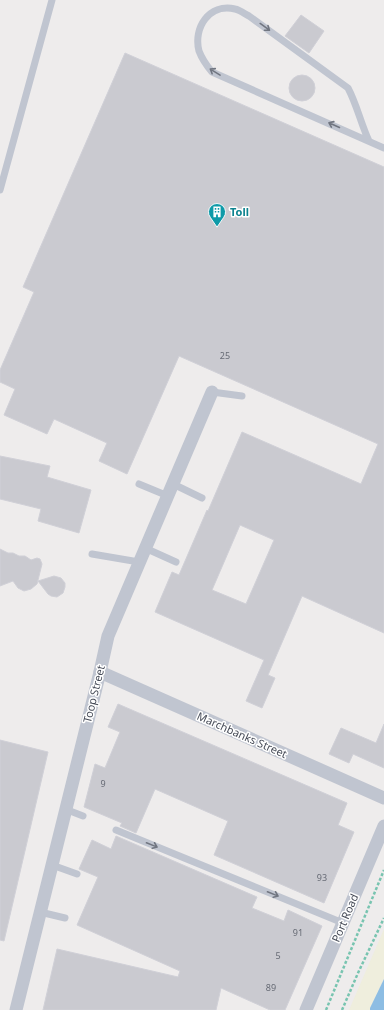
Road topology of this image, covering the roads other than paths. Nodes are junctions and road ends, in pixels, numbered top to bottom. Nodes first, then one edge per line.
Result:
1 (52, 0) edge
2 (369, 141) junction
3 (384, 148) edge
4 (0, 190) edge
5 (212, 392) joint
6 (242, 396) dead end
7 (139, 484) dead end
8 (170, 490) junction
9 (202, 498) dead end
10 (146, 548) junction
11 (92, 554) dead end
12 (139, 562) junction
13 (176, 562) dead end
14 (100, 672) junction
15 (384, 798) edge
16 (65, 809) junction
17 (83, 816) dead end
18 (384, 826) edge
19 (116, 830) dead end
20 (52, 865) junction
21 (77, 874) dead end
22 (40, 912) junction
23 (65, 918) dead end
24 (343, 923) junction
25 (16, 1010) edge
26 (306, 1010) edge

1 - 4 lane
2 -> 2 lane
2 - 3 lane
5 - 6 lane
5 - 8 street, Toop Street
7 - 8 lane
8 - 9 lane
8 - 10 street, Toop Street
10 - 12 street, Toop Street
10 - 13 lane
11 - 12 lane
12 - 14 street, Toop Street
14 - 15 street, Marchbanks Street
14 - 16 street, Toop Street
16 - 17 lane
16 - 20 street, Toop Street
18 - 24 street, Port Road
19 -> 24 lane
20 - 21 lane
20 - 22 street, Toop Street
22 - 23 lane
22 - 25 street, Toop Street
24 - 26 street, Port Road

